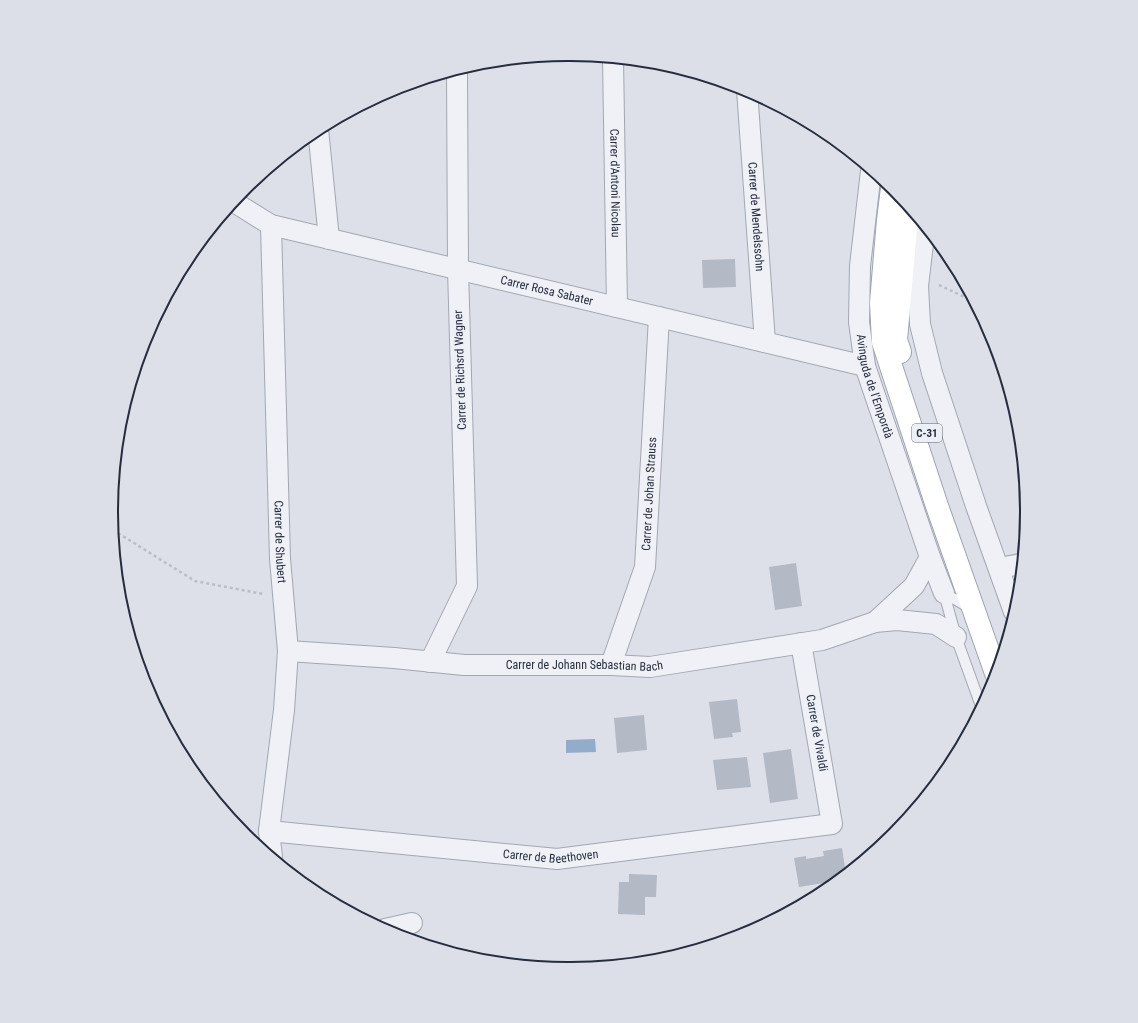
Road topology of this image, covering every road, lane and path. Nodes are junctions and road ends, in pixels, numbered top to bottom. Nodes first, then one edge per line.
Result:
1 (612, 63) edge
2 (457, 75) edge
3 (748, 98) edge
4 (319, 137) edge
5 (870, 177) edge
6 (891, 196) edge
7 (239, 205) edge
8 (907, 213) edge
9 (272, 225) junction
10 (923, 234) edge
11 (329, 239) junction
12 (458, 269) junction
13 (919, 275) junction
14 (965, 298) edge
15 (617, 307) junction
16 (659, 318) junction
17 (765, 342) junction
18 (865, 366) junction
19 (119, 534) edge
20 (930, 556) junction
21 (1017, 565) edge
22 (999, 568) junction
23 (944, 593) junction
24 (283, 598) junction
25 (1010, 601) edge
26 (972, 610) junction
27 (875, 622) junction
28 (956, 637) junction
29 (801, 643) junction
30 (999, 645) edge
31 (288, 652) junction
32 (430, 662) junction
33 (611, 665) junction
34 (993, 665) edge
35 (978, 699) edge
36 (832, 824) joint
37 (269, 831) junction
38 (271, 849) edge
39 (412, 923) dead end
40 (394, 927) edge

1 - 15 street, Carrer d'Antoni Nicolau
2 - 12 street, Carrer de Richsrd Wagner
3 - 17 street, Carrer de Mendelssohn
4 - 11 street
5 - 18 street, Avinguda de l'Empordà
6 - 26 main road, C-31
7 - 9 street, Carrer Rosa Sabater
8 - 30 main road, C-31
9 - 11 street, Carrer Rosa Sabater
9 - 24 street, Carrer de Shubert
10 - 13 street
11 - 12 street, Carrer Rosa Sabater
12 - 15 street, Carrer Rosa Sabater
12 - 32 street, Carrer de Richsrd Wagner
13 - 14 path
13 - 22 street
15 - 16 street, Carrer Rosa Sabater
16 - 17 street, Carrer Rosa Sabater
16 - 33 street, Carrer de Johan Strauss
17 - 18 street, Carrer Rosa Sabater
18 - 20 street, Avinguda de l'Empordà
19 - 24 path
20 - 23 street, Avinguda de l'Empordà
20 - 27 street, Carrer de Johann Sebastian Bach
21 - 22 street
22 - 25 street
23 - 26 lane
23 - 28 lane
24 - 31 street, Carrer de Shubert
26 - 34 main road, C-31
27 - 28 street, Carrer de Johann Sebastian Bach
27 - 29 street, Carrer de Johann Sebastian Bach
28 - 35 lane
29 - 33 street, Carrer de Johann Sebastian Bach
29 - 36 street, Carrer de Vivaldi
31 - 32 street, Carrer de Johann Sebastian Bach
31 - 37 street, Carrer de Shubert
32 - 33 street, Carrer de Johann Sebastian Bach
36 - 37 street, Carrer de Beethoven
37 - 38 street, Carrer de Shubert
39 - 40 street

